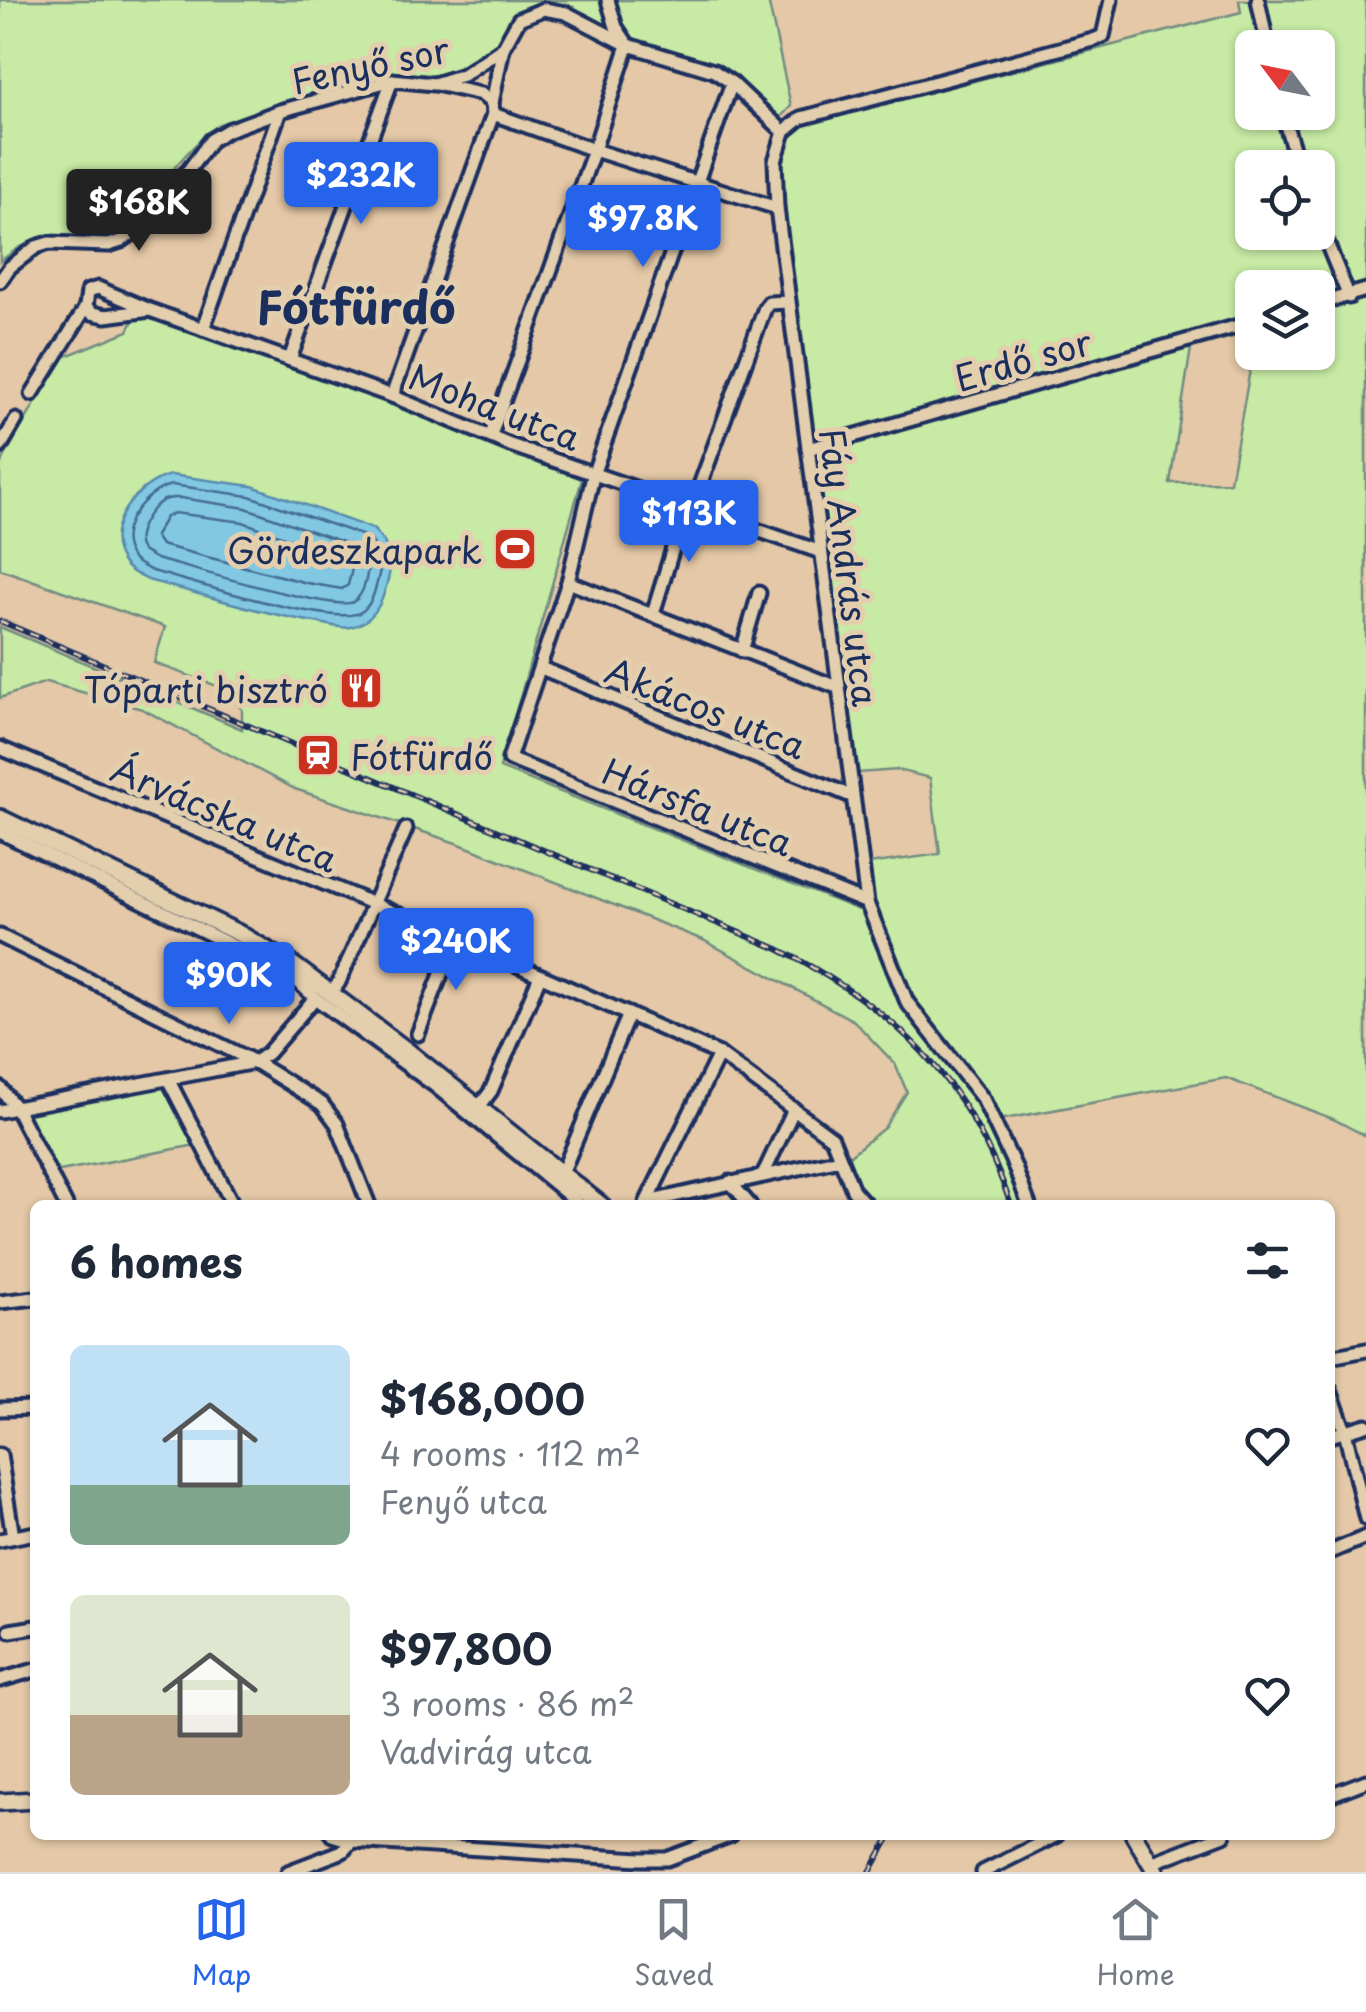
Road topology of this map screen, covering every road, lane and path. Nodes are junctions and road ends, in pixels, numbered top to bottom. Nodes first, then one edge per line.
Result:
1 (608, 0) edge
2 (1110, 0) edge
3 (1258, 0) edge
4 (1264, 30) edge
5 (628, 45) junction
6 (503, 48) junction
7 (392, 80) junction
8 (732, 83) junction
9 (434, 84) junction
10 (492, 108) junction
11 (280, 111) junction
12 (784, 132) junction
13 (594, 150) junction
14 (696, 183) junction
15 (778, 208) junction
16 (1330, 250) edge
17 (0, 281) edge
18 (1366, 290) edge
19 (1349, 297) junction
20 (1335, 300) edge
21 (788, 302) junction
22 (86, 307) junction
23 (150, 310) junction
24 (1235, 327) edge
25 (203, 329) junction
26 (290, 359) junction
27 (32, 394) dead end
28 (392, 396) junction
29 (16, 420) dead end
30 (491, 435) junction
31 (0, 447) edge
32 (808, 450) junction
33 (594, 472) junction
34 (689, 506) junction
35 (821, 552) junction
36 (568, 582) junction
37 (759, 592) dead end
38 (653, 614) junction
39 (742, 651) junction
40 (540, 668) junction
41 (836, 687) junction
42 (0, 748) edge
43 (852, 796) junction
44 (0, 818) edge
45 (406, 829) dead end
46 (0, 832) edge
47 (867, 903) junction
48 (372, 905) junction
49 (0, 936) edge
50 (455, 938) junction
51 (540, 976) junction
52 (332, 992) junction
53 (314, 998) junction
54 (630, 1014) junction
55 (418, 1034) dead end
56 (719, 1054) junction
57 (255, 1062) junction
58 (168, 1079) junction
59 (0, 1088) edge
60 (479, 1107) junction
61 (16, 1108) junction
62 (794, 1109) junction
63 (0, 1111) edge
64 (840, 1158) junction
65 (562, 1173) junction
66 (763, 1174) junction
67 (730, 1182) junction
68 (63, 1200) edge
69 (229, 1200) edge
70 (368, 1200) edge
71 (577, 1200) edge
72 (647, 1200) edge
73 (660, 1200) edge
74 (746, 1200) edge
75 (861, 1200) edge
76 (1027, 1200) edge
77 (30, 1299) edge
78 (0, 1302) edge
79 (1366, 1350) edge
80 (1335, 1357) edge
81 (1335, 1404) edge
82 (0, 1408) edge
83 (30, 1408) edge
84 (1366, 1425) edge
85 (1345, 1431) junction
86 (1335, 1434) edge
87 (0, 1454) edge
88 (1366, 1519) edge
89 (1366, 1537) edge
90 (7, 1538) edge
91 (1335, 1550) edge
92 (30, 1628) edge
93 (10, 1632) dead end
94 (30, 1671) edge
95 (0, 1680) edge
96 (1366, 1781) edge
97 (1335, 1793) edge
98 (30, 1800) edge
99 (0, 1802) edge
100 (349, 1840) edge
101 (495, 1840) edge
102 (717, 1840) edge
103 (1048, 1840) edge
104 (1137, 1840) edge
105 (1213, 1840) edge
106 (352, 1841) junction
107 (494, 1849) junction
108 (667, 1859) junction
109 (1154, 1867) edge
110 (303, 1870) edge
111 (288, 1872) edge
112 (675, 1872) edge
113 (983, 1872) edge

1 - 5 street
2 - 12 street
3 - 4 street
5 - 6 street, Fenyő sor
5 - 8 street, Fenyő sor
5 - 13 street
6 - 9 street, Fenyő sor
6 - 10 street
7 - 9 street, Fenyő sor
7 - 11 street, Fenyő sor
7 - 26 street
8 - 12 street, Fenyő sor
8 - 14 street
9 - 10 street
10 - 13 street
10 - 28 street
11 - 17 street, Fenyő sor
11 - 25 street
12 - 15 street, Fáy András utca
13 - 14 street
13 - 30 street
14 - 15 street
14 - 33 street
15 - 21 street, Fáy András utca
16 - 19 street
18 - 19 street
19 - 20 street
21 - 32 street, Fáy András utca
21 - 34 street
22 - 23 street, Moha utca
22 - 23 street, Moha utca
22 - 27 street
23 - 25 street, Moha utca
24 - 32 street, Erdő sor
25 - 26 street, Moha utca
26 - 28 street, Moha utca
28 - 30 street, Moha utca
29 - 31 street
30 - 33 street, Moha utca
32 - 35 street, Fáy András utca
33 - 34 street, Moha utca
33 - 36 street
34 - 35 street, Moha utca
34 - 38 street
35 - 41 street, Fáy András utca
36 - 38 street
36 - 40 street
37 - 39 street
38 - 39 street
39 - 41 street
40 - 43 street, Akácos utca
40 - 47 street, Hársfa utca
41 - 43 street, Fáy András utca
42 - 48 street, Árvácska utca
43 - 47 street, Fáy András utca
44 - 52 main road
45 - 48 street
46 - 53 street
47 - 76 street, Fáy András utca
48 - 50 street, Árvácska utca
48 - 52 street
49 - 57 street
50 - 51 street, Árvácska utca
50 - 55 street
51 - 54 street, Árvácska utca
51 - 60 street
52 - 60 main road
53 - 57 street
53 - 71 street
54 - 56 street, Árvácska utca
54 - 65 street
56 - 62 street, Árvácska utca
56 - 72 street
57 - 58 street
57 - 70 street
58 - 61 street
58 - 69 street
59 - 61 street
60 - 65 main road
61 - 63 street
61 - 68 street
62 - 64 street, Árvácska utca
62 - 66 street
64 - 66 street
64 - 75 street, Árvácska utca
65 - 71 main road
66 - 67 street
67 - 73 street
67 - 74 street
77 - 78 street
79 - 80 street
81 - 85 street
82 - 83 street
84 - 85 street
85 - 86 street
85 - 88 street
87 - 90 street
89 - 91 street
92 - 93 street
94 - 95 street
96 - 97 street
98 - 99 main road
100 - 106 street
101 - 107 street
102 - 108 street
103 - 113 street
104 - 109 main road
105 - 109 street
106 - 107 street
106 - 110 street
107 - 108 street
108 - 112 street
110 - 111 street

